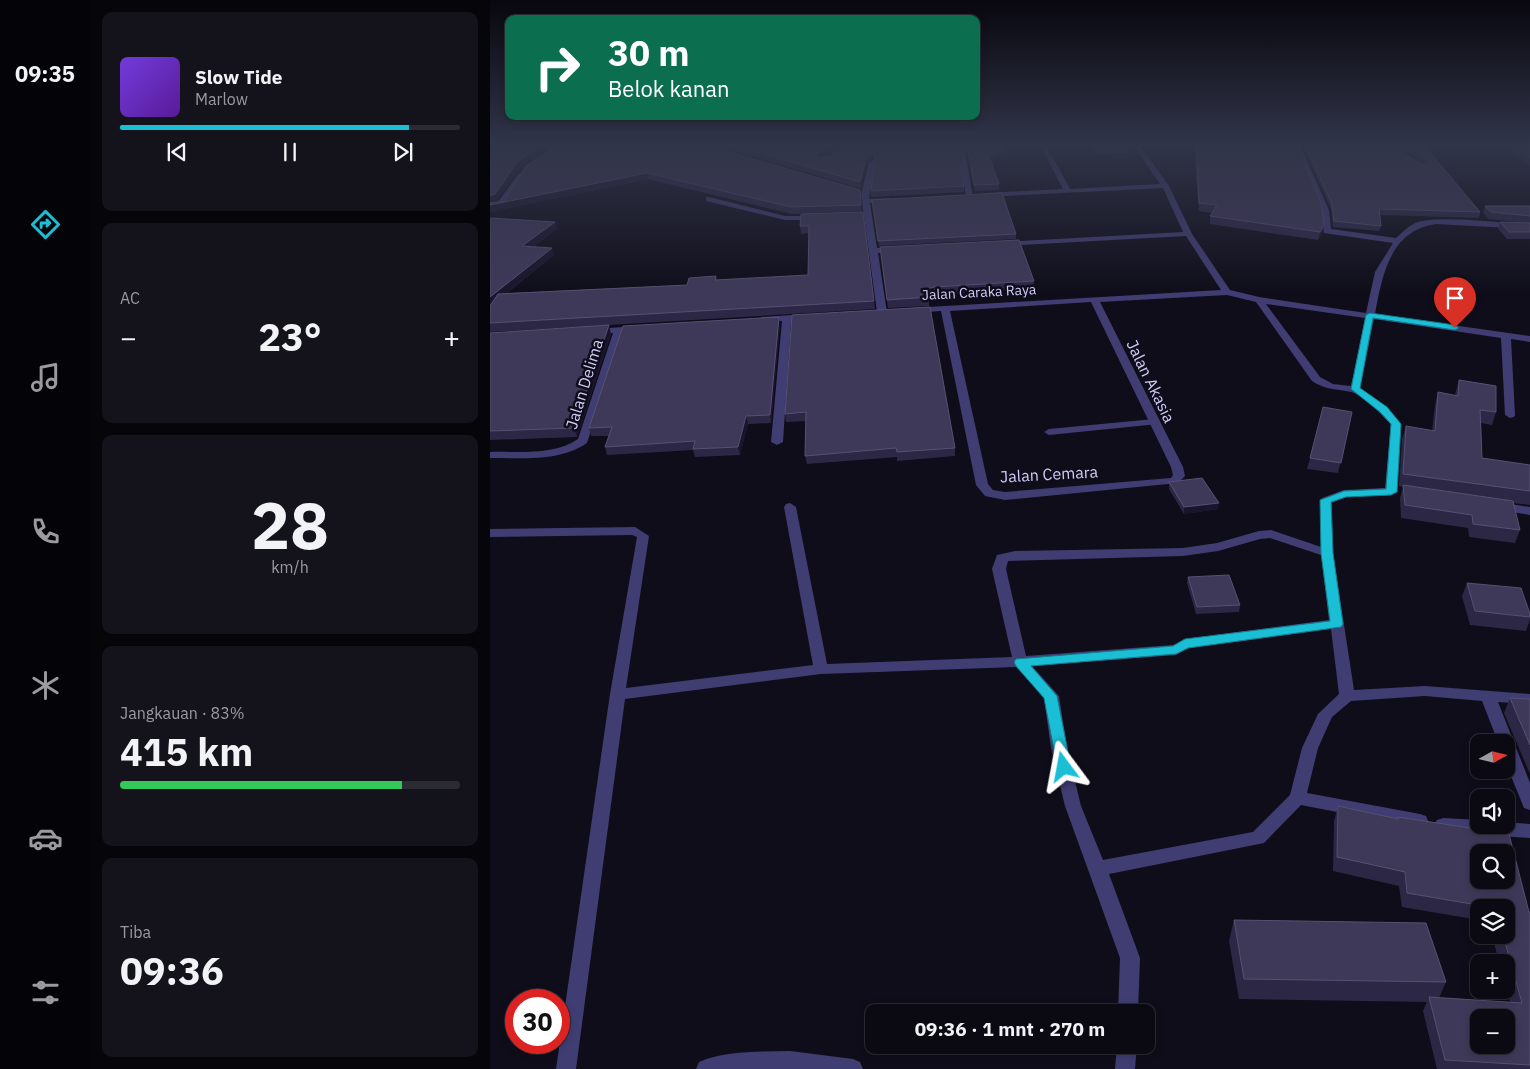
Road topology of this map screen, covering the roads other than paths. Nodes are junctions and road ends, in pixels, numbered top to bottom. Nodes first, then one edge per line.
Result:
1 (507, 195) edge
2 (988, 195) edge
3 (1169, 195) edge
4 (1318, 195) edge
5 (863, 196) joint
6 (970, 196) joint
7 (961, 197) edge
8 (709, 199) edge
9 (895, 200) edge
10 (490, 207) edge
11 (868, 215) junction
12 (858, 216) edge
13 (830, 217) edge
14 (1530, 226) edge
15 (1188, 234) junction
16 (1398, 241) junction
17 (990, 244) edge
18 (901, 249) edge
19 (872, 251) junction
20 (1227, 292) junction
21 (1094, 299) junction
22 (1259, 300) junction
23 (945, 308) junction
24 (1370, 315) junction
25 (816, 316) edge
26 (787, 318) junction
27 (748, 321) edge
28 (646, 328) edge
29 (619, 330) junction
30 (589, 332) edge
31 (1506, 335) junction
32 (1530, 339) edge
33 (1355, 389) junction
34 (1510, 415) dead end
35 (1154, 422) junction
36 (1049, 432) dead end
37 (777, 442) dead end
38 (490, 455) edge
39 (1179, 476) joint
40 (1484, 504) edge
41 (790, 507) dead end
42 (1530, 511) edge
43 (490, 533) edge
44 (1327, 553) junction
45 (1336, 624) junction
46 (1020, 662) junction
47 (821, 669) junction
48 (618, 694) junction
49 (1347, 696) junction
50 (1488, 696) junction
51 (1530, 699) edge
52 (1503, 734) edge
53 (1515, 766) edge
54 (1298, 798) junction
55 (1530, 803) edge
56 (1530, 830) edge
57 (1098, 869) junction
58 (1128, 1004) edge
59 (1126, 1054) edge
60 (566, 1069) edge
61 (706, 1069) edge
62 (853, 1069) edge
63 (1126, 1069) edge

1 - 10 street
2 - 6 street
3 - 15 street
4 - 16 street
5 - 9 street
5 - 11 street
6 - 7 street
8 - 13 street
11 - 12 street
11 - 19 street
14 - 16 street
15 - 17 street
15 - 20 street
16 - 24 street
18 - 19 street
19 - 23 street, Jalan Caraka Raya
20 - 21 street, Jalan Caraka Raya
20 - 22 street, Jalan Caraka Raya
21 - 23 street, Jalan Caraka Raya
21 - 35 street, Jalan Akasia
22 - 24 street, Jalan Caraka Raya
22 - 33 street
23 - 39 street, Jalan Cemara
24 - 31 street, Jalan Caraka Raya
24 - 33 street
25 - 26 street
26 - 27 street
26 - 37 street
28 - 29 street
29 - 30 street
29 - 38 street, Jalan Delima
31 - 32 street, Jalan Caraka Raya
31 - 34 street
33 - 44 street
35 - 36 street
35 - 39 street, Jalan Akasia
40 - 42 street
41 - 47 street
43 - 48 street
44 - 45 street
44 - 46 street
45 - 46 street
45 - 49 street
46 - 47 street
46 - 57 street
47 - 48 street
48 - 60 street
49 - 50 street
49 - 54 street
50 - 51 street
50 - 52 street
53 - 55 street
54 - 56 street
54 - 57 street
57 - 58 street
59 - 63 street
61 - 62 street

